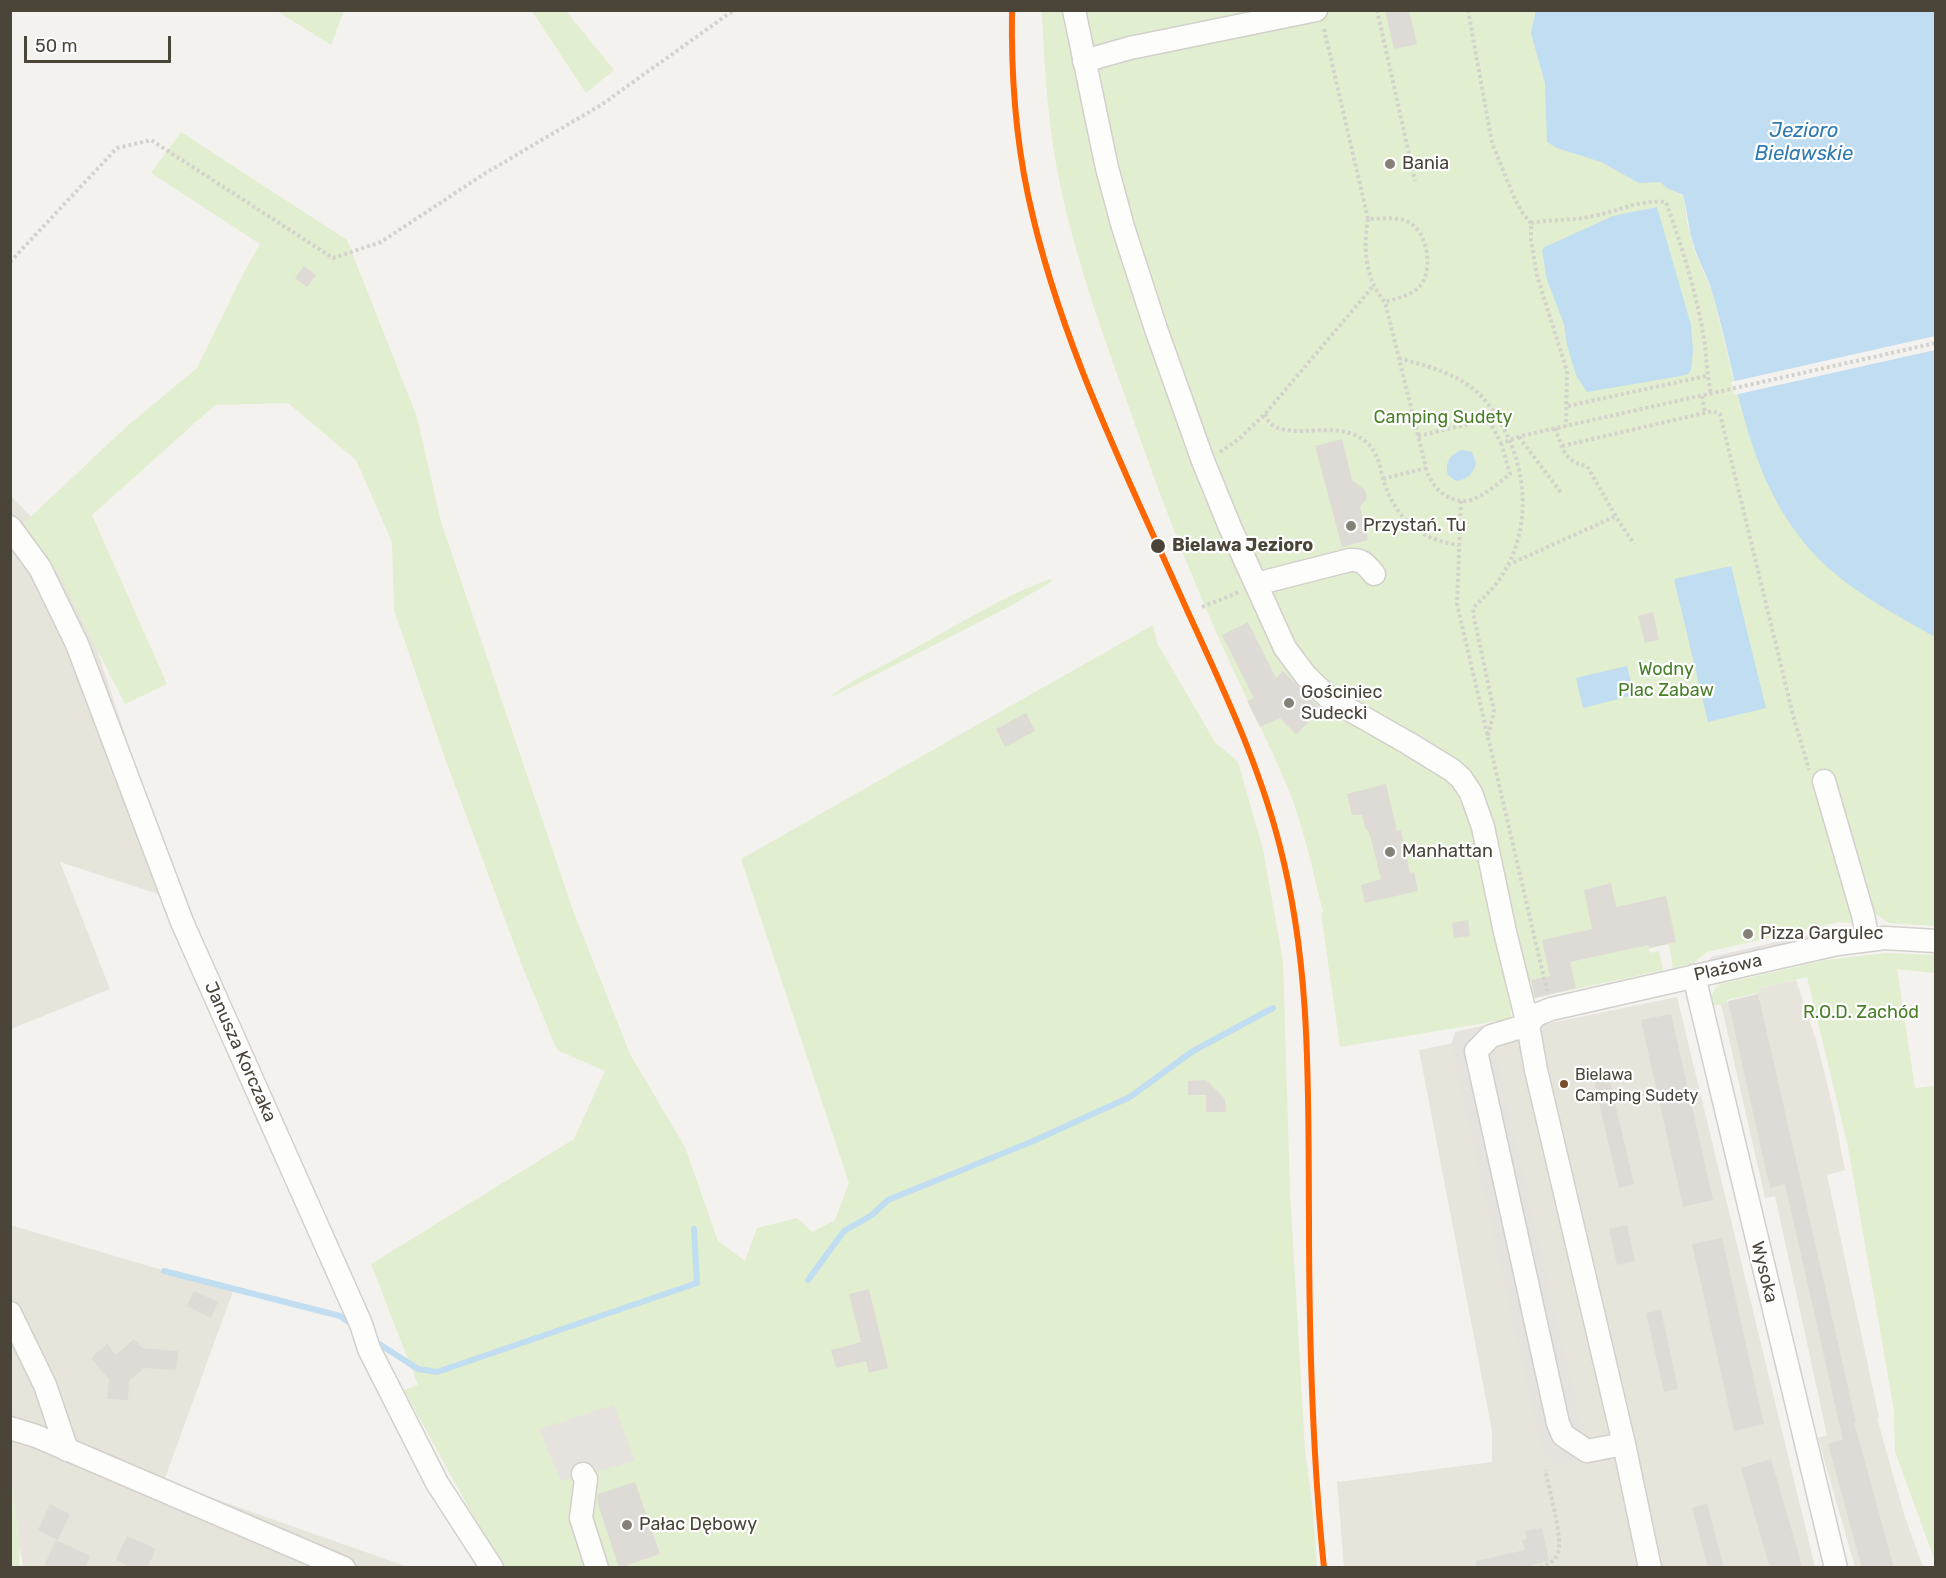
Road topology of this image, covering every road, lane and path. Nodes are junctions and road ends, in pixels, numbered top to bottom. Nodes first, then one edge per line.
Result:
1 (734, 10) edge
2 (1074, 10) edge
3 (1377, 10) edge
4 (1468, 10) edge
5 (1319, 16) edge
6 (1084, 61) junction
7 (1415, 181) dead end
8 (1368, 219) junction
9 (1531, 223) junction
10 (10, 262) edge
11 (1374, 285) junction
12 (1385, 302) junction
13 (1935, 343) edge
14 (1399, 358) junction
15 (1706, 376) junction
16 (1711, 393) junction
17 (1701, 396) junction
18 (1568, 406) junction
19 (1706, 413) junction
20 (1265, 414) junction
21 (1566, 426) junction
22 (1555, 428) junction
23 (1418, 436) junction
24 (1519, 436) junction
25 (1509, 440) junction
26 (1501, 443) junction
27 (1562, 446) junction
28 (1203, 461) junction
29 (1426, 468) junction
30 (1383, 479) junction
31 (1562, 494) dead end
32 (1461, 501) junction
33 (1616, 516) junction
34 (10, 527) edge
35 (1634, 544) dead end
36 (1459, 545) junction
37 (1507, 565) junction
38 (1374, 574) dead end
39 (1256, 584) junction
40 (1203, 607) dead end
41 (1488, 736) junction
42 (1824, 781) joint
43 (1868, 940) junction
44 (1935, 941) edge
45 (1694, 976) junction
46 (1548, 998) dead end
47 (1528, 1024) junction
48 (10, 1314) edge
49 (10, 1428) edge
50 (1624, 1444) junction
51 (67, 1450) junction
52 (1545, 1470) dead end
53 (583, 1474) dead end
54 (344, 1568) edge
55 (492, 1568) edge
56 (597, 1568) edge
57 (1540, 1568) edge
58 (1650, 1568) edge
59 (1836, 1568) edge

1 - 10 path
2 - 6 street
3 - 7 path
4 - 9 path
5 - 6 street
5 - 8 path
6 - 28 street
8 - 11 path
8 - 12 path
9 - 15 path
9 - 18 path
11 - 12 path
11 - 20 path
12 - 14 path
13 - 16 path
14 - 23 path
14 - 25 path
15 - 16 path
15 - 18 path
16 - 17 path
17 - 19 path
17 - 21 path
18 - 21 path
19 - 27 path
19 - 42 path
20 - 28 path
20 - 30 path
21 - 22 path
22 - 24 path
22 - 27 path
23 - 26 path
23 - 29 path
24 - 25 path
24 - 31 path
25 - 26 path
25 - 37 path
26 - 32 path
27 - 33 path
28 - 39 street
29 - 30 path
29 - 32 path
30 - 36 path
32 - 36 path
33 - 35 path
33 - 37 path
34 - 55 street, Janusza Korczaka
36 - 41 path
37 - 41 path
38 - 39 street
39 - 40 path
39 - 47 street
41 - 46 path
42 - 43 street
43 - 44 street, Plażowa
43 - 45 street, Plażowa
45 - 47 street, Plażowa
45 - 59 street, Wysoka
47 - 50 street
47 - 50 street, Plażowa
48 - 51 street
49 - 51 street
50 - 58 street
51 - 54 street
52 - 57 path
53 - 56 street

